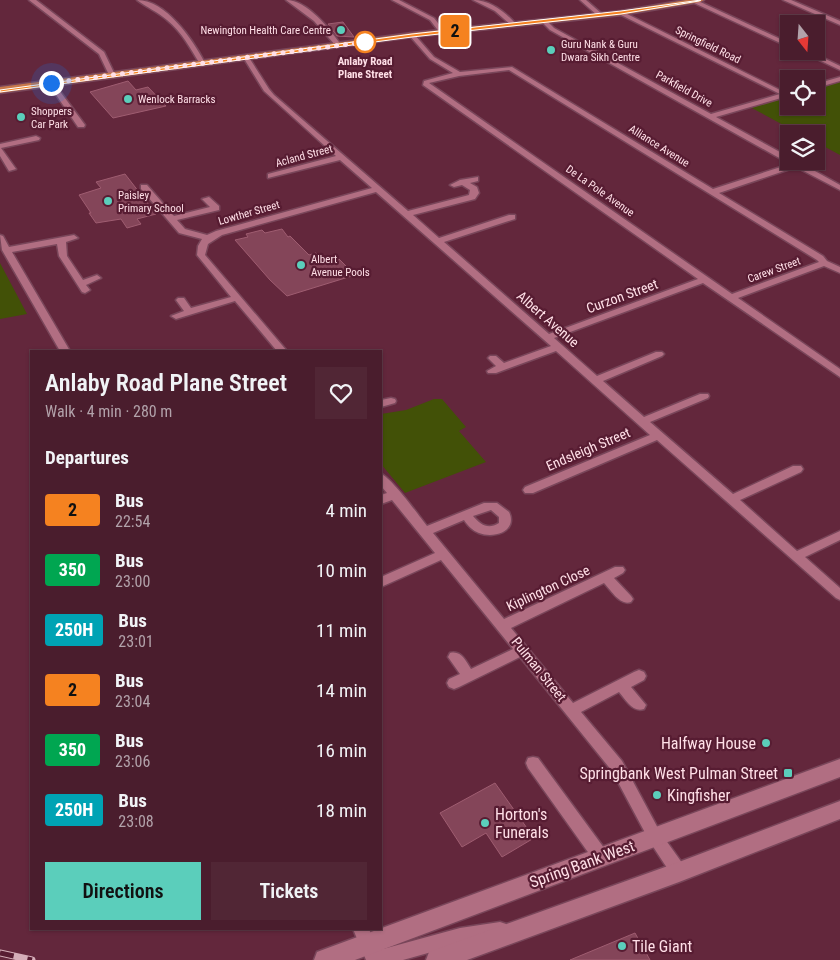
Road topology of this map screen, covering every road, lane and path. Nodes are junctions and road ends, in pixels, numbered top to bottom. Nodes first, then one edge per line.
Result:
1 (32, 0) edge
2 (140, 0) edge
3 (289, 0) edge
4 (395, 0) edge
5 (476, 0) edge
6 (583, 0) edge
7 (786, 0) edge
8 (697, 1) edge
9 (678, 2) edge
10 (621, 13) junction
11 (600, 15) junction
12 (544, 21) junction
13 (840, 23) edge
14 (513, 24) junction
15 (442, 32) junction
16 (412, 35) junction
17 (780, 41) edge
18 (338, 45) junction
19 (246, 57) junction
20 (823, 60) edge
21 (202, 64) junction
22 (840, 68) edge
23 (459, 74) junction
24 (112, 75) junction
25 (840, 79) edge
26 (51, 83) junction
27 (825, 83) edge
28 (1, 88) edge
29 (780, 91) edge
30 (780, 96) edge
31 (711, 116) junction
32 (81, 125) dead end
33 (36, 138) dead end
34 (0, 148) edge
35 (780, 155) edge
36 (342, 158) junction
37 (780, 167) edge
38 (12, 169) dead end
39 (807, 170) edge
40 (271, 176) dead end
41 (475, 179) dead end
42 (144, 187) dead end
43 (378, 188) junction
44 (840, 188) edge
45 (713, 192) junction
46 (206, 199) dead end
47 (407, 214) junction
48 (512, 217) dead end
49 (173, 219) junction
50 (0, 238) edge
51 (74, 238) dead end
52 (207, 238) junction
53 (61, 240) junction
54 (438, 241) junction
55 (6, 250) junction
56 (824, 263) junction
57 (840, 270) edge
58 (97, 278) dead end
59 (705, 279) junction
60 (236, 298) junction
61 (731, 298) junction
62 (181, 300) dead end
63 (189, 312) junction
64 (176, 316) dead end
65 (548, 338) junction
66 (558, 347) junction
67 (64, 350) edge
68 (281, 350) edge
69 (659, 354) dead end
70 (493, 358) dead end
71 (502, 367) junction
72 (492, 371) dead end
73 (840, 374) edge
74 (596, 380) junction
75 (704, 396) dead end
76 (642, 421) junction
77 (658, 435) junction
78 (797, 469) dead end
79 (382, 479) edge
80 (529, 490) dead end
81 (395, 494) junction
82 (732, 499) junction
83 (382, 500) edge
84 (466, 515) dead end
85 (425, 532) junction
86 (840, 534) edge
87 (444, 554) junction
88 (797, 556) junction
89 (618, 570) dead end
90 (606, 577) junction
91 (382, 582) edge
92 (840, 595) edge
93 (627, 599) dead end
94 (503, 626) junction
95 (523, 650) junction
96 (455, 656) dead end
97 (469, 676) junction
98 (639, 676) dead end
99 (454, 683) dead end
100 (622, 686) junction
101 (640, 705) dead end
102 (572, 710) junction
103 (533, 763) dead end
104 (840, 768) edge
105 (840, 810) edge
106 (655, 837) junction
107 (600, 857) junction
108 (679, 872) junction
109 (531, 925) junction
110 (363, 937) edge
111 (325, 960) edge
112 (437, 960) edge

1 - 24 street
2 - 21 street
3 - 18 street
4 - 15 street
5 - 14 street
6 - 11 street
7 - 13 street
8 - 9 main road
8 - 17 street
9 - 10 main road
10 - 11 main road
10 - 29 street, Springfield Road
11 - 12 main road
12 - 14 main road
12 - 31 street, Parkfield Drive
14 - 15 main road
15 - 16 main road
16 - 18 main road
16 - 23 street
18 - 19 main road
19 - 21 main road
19 - 36 street, Albert Avenue
20 - 22 street
21 - 24 main road
23 - 45 street, Alliance Avenue
23 - 59 street, De La Pole Avenue
24 - 26 main road
25 - 27 street
26 - 28 main road
26 - 32 street
30 - 31 street
31 - 35 street, Parkfield Drive
33 - 34 street
34 - 38 street
36 - 40 street, Acland Street
36 - 43 street, Albert Avenue
37 - 45 street
39 - 44 street, Parkfield Drive
41 - 47 street
42 - 49 street
43 - 47 street, Albert Avenue
43 - 52 street, Lowther Street
45 - 56 street, Alliance Avenue
46 - 49 street
47 - 54 street, Albert Avenue
48 - 54 street
49 - 52 street
50 - 55 street
51 - 53 street
52 - 60 street, Lowther Street
53 - 55 street
53 - 58 street
54 - 65 street, Albert Avenue
55 - 67 street
56 - 57 street, Alliance Avenue
56 - 61 street, Carew Street
59 - 61 street, De La Pole Avenue
59 - 65 street, Curzon Street
60 - 63 street
60 - 68 street, Lowther Street
61 - 73 street, De La Pole Avenue
62 - 63 street
63 - 64 street
65 - 66 street, Albert Avenue
66 - 71 street
66 - 74 street, Albert Avenue
69 - 74 street
70 - 71 street
71 - 72 street
74 - 76 street, Albert Avenue
75 - 76 street
76 - 77 street, Albert Avenue
77 - 80 street, Endsleigh Street
77 - 82 street, Albert Avenue
78 - 82 street
79 - 81 street, Pulman Street
81 - 83 street
81 - 85 street, Pulman Street
82 - 88 street, Albert Avenue
84 - 85 street
85 - 87 street, Pulman Street
86 - 88 street
87 - 91 street
87 - 94 street, Pulman Street
88 - 92 street, Albert Avenue
89 - 90 street, Kiplington Close
90 - 93 street, Kiplington Close
90 - 94 street, Kiplington Close
94 - 95 street, Pulman Street
95 - 97 street
95 - 102 street, Pulman Street
96 - 97 street
97 - 99 street
98 - 100 street
100 - 101 street
100 - 102 street
102 - 106 street, Pulman Street
103 - 107 street
104 - 106 street, Spring Bank West
105 - 108 street
106 - 107 street, Spring Bank West
106 - 108 street, Pulman Street
107 - 110 street, Spring Bank West
108 - 109 street
109 - 110 street
109 - 112 street
110 - 111 street, Spring Bank West

